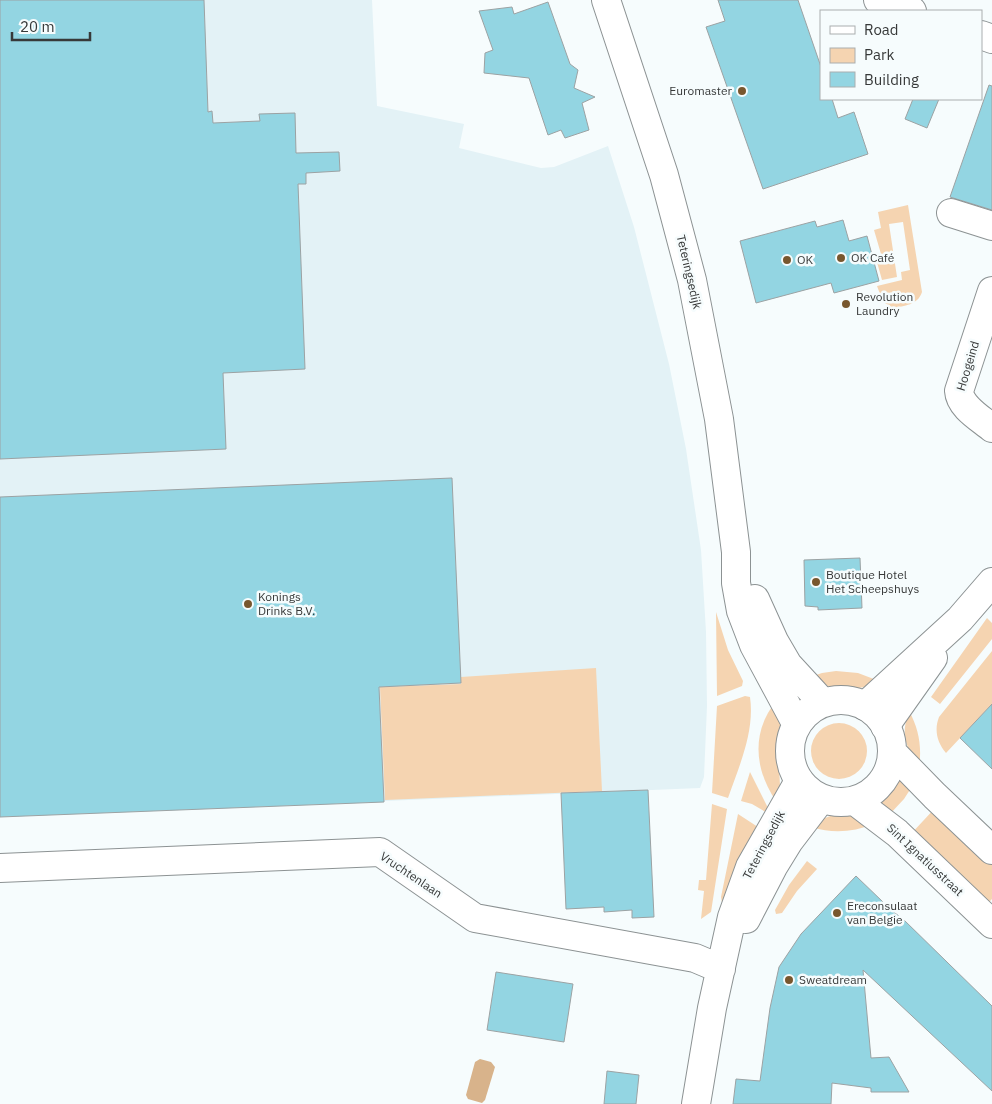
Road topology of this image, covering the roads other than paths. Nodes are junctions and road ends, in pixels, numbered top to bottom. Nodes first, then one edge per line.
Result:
1 (606, 0) edge
2 (878, 0) edge
3 (909, 10) edge
4 (952, 213) dead end
5 (992, 226) edge
6 (992, 292) edge
7 (992, 428) edge
8 (736, 552) junction
9 (992, 582) edge
10 (960, 619) junction
11 (823, 703) junction
12 (865, 706) junction
13 (797, 725) junction
14 (886, 726) junction
15 (892, 752) junction
16 (799, 781) junction
17 (821, 799) junction
18 (855, 801) junction
19 (992, 850) edge
20 (0, 868) edge
21 (992, 924) edge
22 (721, 969) junction
23 (696, 1104) edge

1 - 8 street, Teteringsedijk
2 - 3 street
4 - 5 street
6 - 7 street, Hoogeind
8 - 11 street, Teteringsedijk
8 - 13 street, Teteringsedijk
9 - 10 street
10 - 12 street
10 - 14 street
11 - 12 street
11 - 13 street
12 - 14 street
13 - 16 street
14 - 15 street
15 - 18 street
15 - 19 street
16 - 17 street
16 - 22 street, Teteringsedijk
17 - 18 street
17 - 22 street, Teteringsedijk
18 - 21 street, Sint Ignatiusstraat
20 - 22 street, Vruchtenlaan
22 - 23 street, Teteringsedijk

